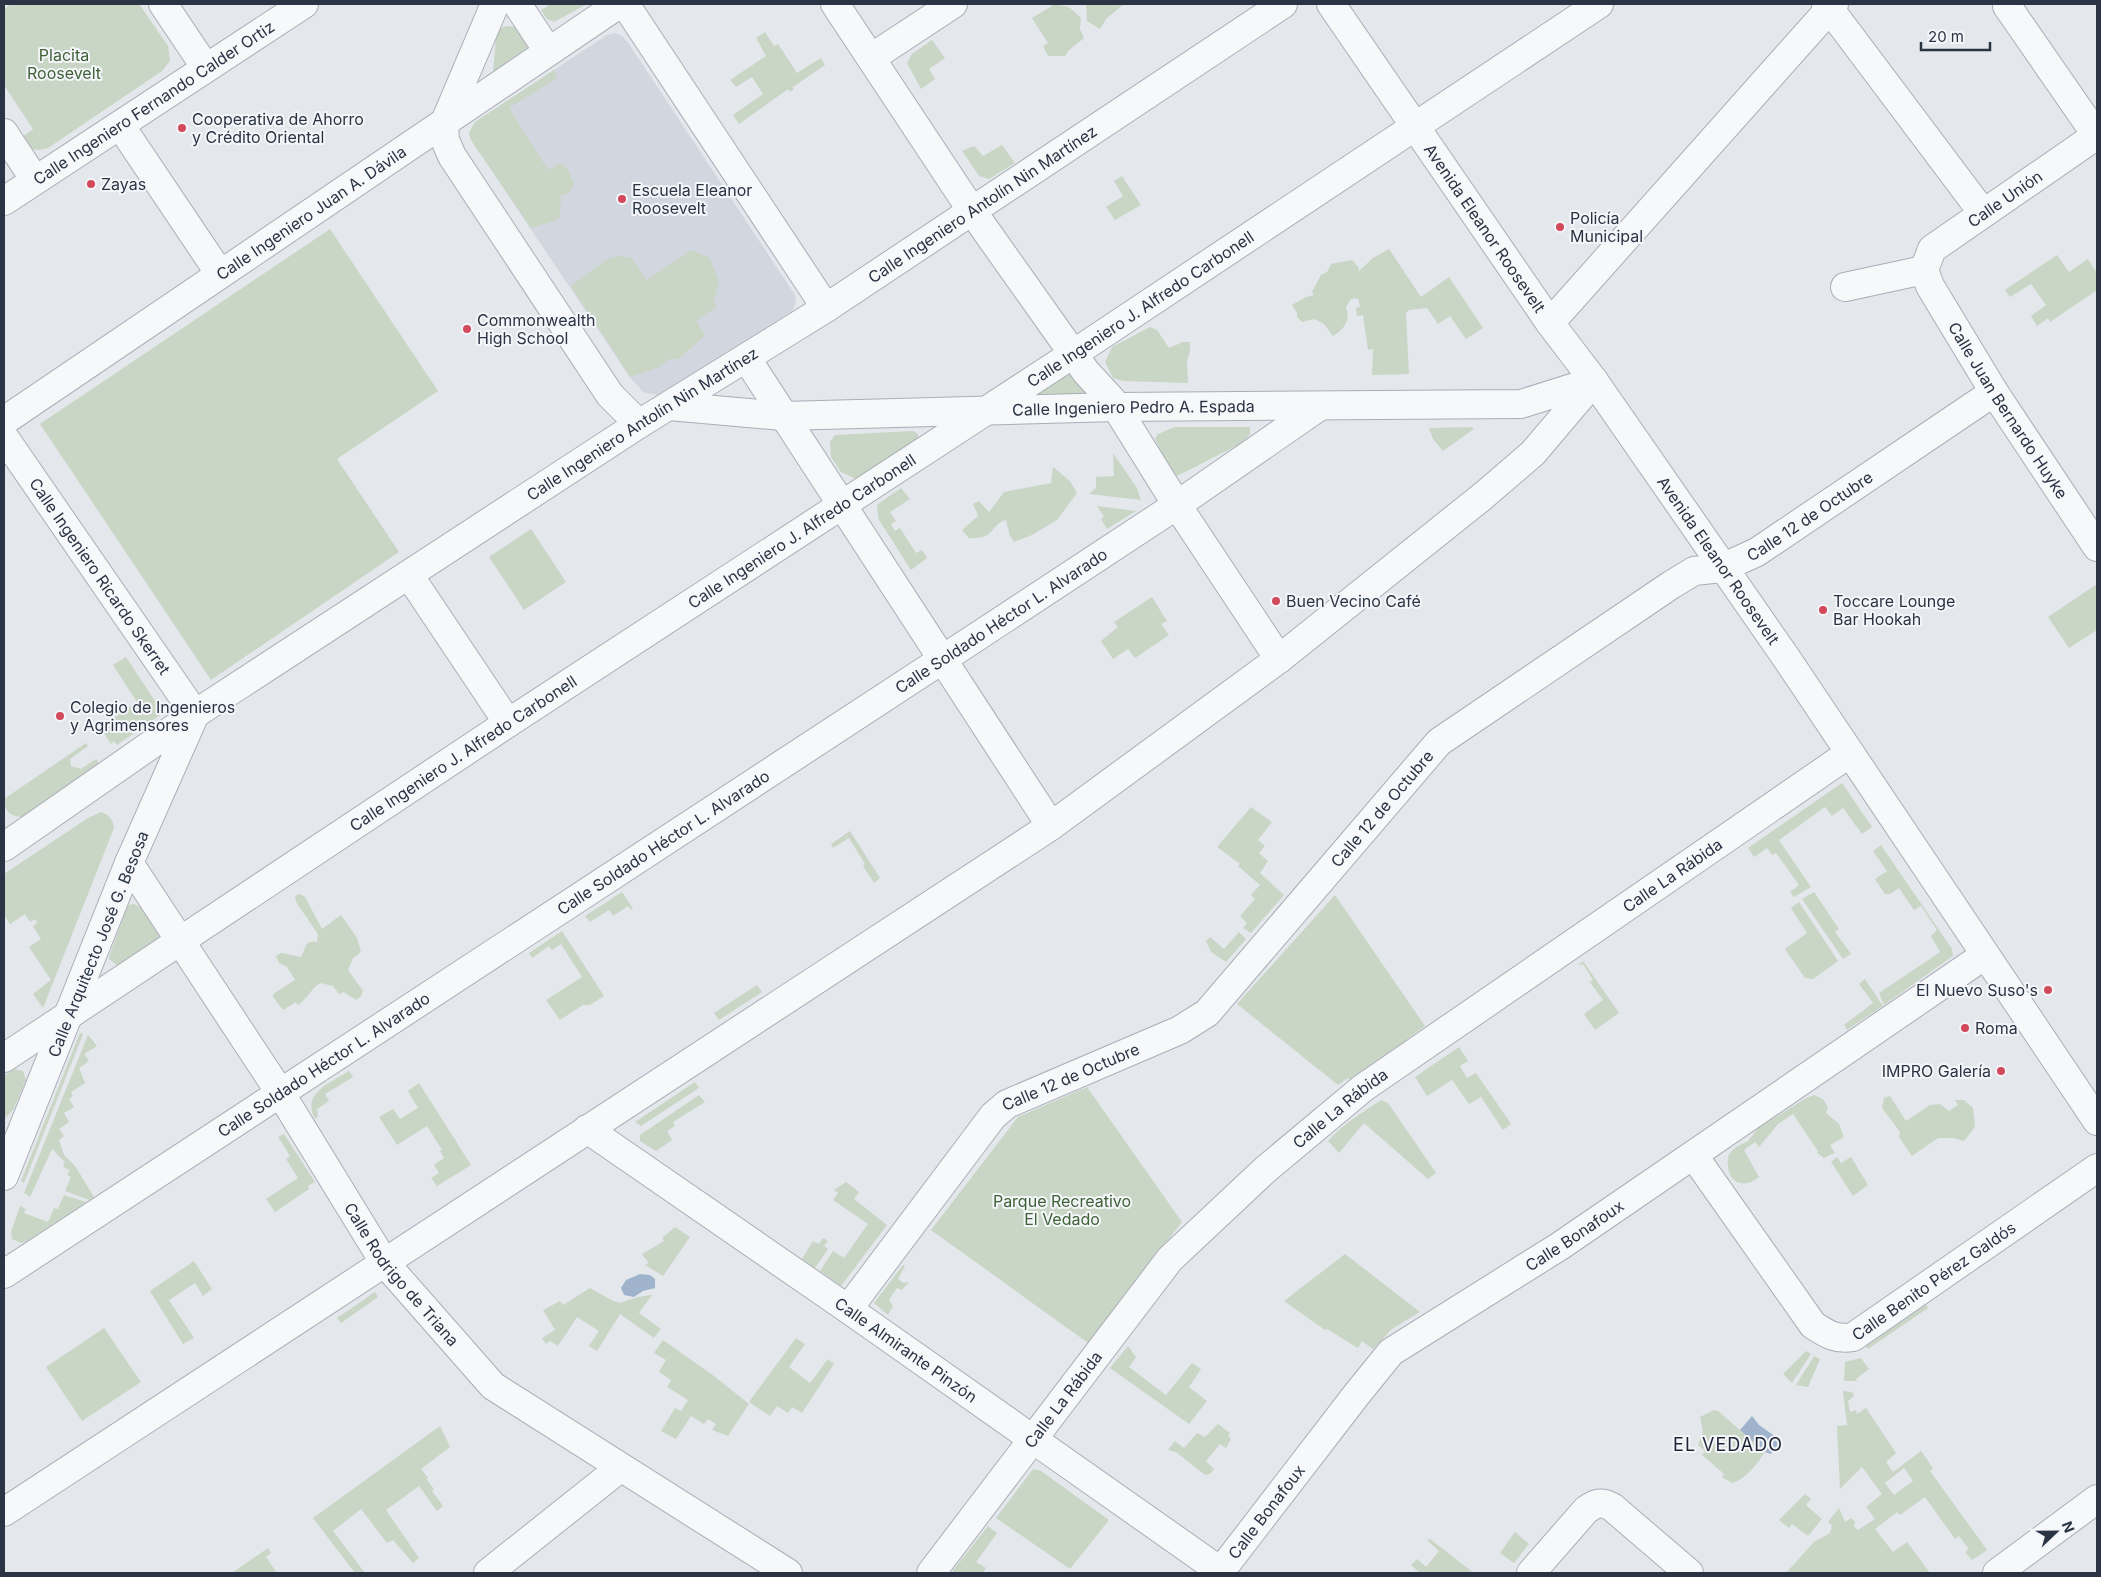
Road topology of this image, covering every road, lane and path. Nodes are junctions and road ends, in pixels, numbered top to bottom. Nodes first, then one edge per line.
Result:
1 (163, 4) edge
2 (304, 4) edge
3 (495, 4) edge
4 (517, 4) edge
5 (619, 4) edge
6 (626, 4) edge
7 (835, 4) edge
8 (953, 4) edge
9 (1283, 4) edge
10 (1331, 4) edge
11 (1599, 4) edge
12 (1830, 5) edge
13 (2006, 6) dead end
14 (548, 51) junction
15 (871, 58) junction
16 (206, 68) junction
17 (444, 124) junction
18 (120, 125) junction
19 (1414, 127) junction
20 (4, 133) edge
21 (2097, 135) edge
22 (35, 180) junction
23 (4, 201) edge
24 (972, 211) junction
25 (1983, 212) junction
26 (1924, 270) junction
27 (220, 274) junction
28 (1844, 287) dead end
29 (826, 308) junction
30 (1550, 323) junction
31 (1073, 354) junction
32 (747, 358) junction
33 (1594, 382) junction
34 (1994, 392) junction
35 (669, 406) junction
36 (1320, 406) junction
37 (1116, 407) junction
38 (988, 410) junction
39 (783, 416) junction
40 (4, 421) edge
41 (639, 424) junction
42 (4, 437) edge
43 (843, 504) junction
44 (1176, 505) junction
45 (2097, 547) edge
46 (1722, 568) junction
47 (408, 575) junction
48 (943, 659) junction
49 (1279, 659) junction
50 (195, 714) junction
51 (508, 723) junction
52 (1850, 752) junction
53 (1051, 826) junction
54 (4, 846) edge
55 (129, 863) junction
56 (180, 941) junction
57 (1985, 955) junction
58 (71, 1013) junction
59 (4, 1058) edge
60 (281, 1094) junction
61 (2097, 1121) edge
62 (587, 1128) junction
63 (1694, 1156) junction
64 (2097, 1168) edge
65 (5, 1169) edge
66 (384, 1262) junction
67 (4, 1274) edge
68 (848, 1309) junction
69 (1033, 1441) junction
70 (620, 1468) junction
71 (2097, 1499) edge
72 (4, 1512) edge
73 (1221, 1572) edge
74 (488, 1573) edge
75 (788, 1573) edge
76 (931, 1573) edge
77 (1531, 1573) edge
78 (1689, 1573) edge
79 (1997, 1573) edge

1 - 16 street
2 - 16 street, Calle Ingeniero Fernando Calder Ortiz
3 - 17 street
4 - 14 street
5 - 14 street, Calle Ingeniero Juan A. Dávila
6 - 29 street
7 - 15 street
8 - 15 street
9 - 24 street, Calle Ingeniero Antolín Nin Martínez
10 - 19 street, Avenida Eleanor Roosevelt
11 - 19 street, Calle Ingeniero J. Alfredo Carbonell
12 - 25 street
12 - 30 street
13 - 21 street
14 - 17 street, Calle Ingeniero Juan A. Dávila
15 - 24 street
16 - 18 street, Calle Ingeniero Fernando Calder Ortiz
17 - 27 street, Calle Ingeniero Juan A. Dávila
17 - 41 street
18 - 22 street, Calle Ingeniero Fernando Calder Ortiz
18 - 27 street
19 - 30 street, Avenida Eleanor Roosevelt
19 - 31 street, Calle Ingeniero J. Alfredo Carbonell
20 - 22 street
21 - 25 street, Calle Unión
22 - 23 street, Calle Ingeniero Fernando Calder Ortiz
24 - 29 street, Calle Ingeniero Antolín Nin Martínez
24 - 31 street
25 - 26 street, Calle Unión
26 - 28 street
26 - 34 street, Calle Juan Bernardo Huyke
27 - 40 street, Calle Ingeniero Juan A. Dávila
29 - 32 street, Calle Ingeniero Antolín Nin Martínez
30 - 33 street, Avenida Eleanor Roosevelt
31 - 37 street
31 - 38 street, Calle Ingeniero J. Alfredo Carbonell
32 - 35 street, Calle Ingeniero Antolín Nin Martínez
32 - 39 street
33 - 36 street, Calle Ingeniero Pedro A. Espada
33 - 46 street, Avenida Eleanor Roosevelt
33 - 49 street
34 - 45 street, Calle Juan Bernardo Huyke
34 - 46 street, Calle 12 de Octubre
35 - 39 street, Calle Ingeniero Pedro A. Espada
35 - 41 street, Calle Ingeniero Antolín Nin Martínez
36 - 37 street, Calle Ingeniero Pedro A. Espada
36 - 44 street, Calle Soldado Héctor L. Alvarado
37 - 38 street, Calle Ingeniero Pedro A. Espada
37 - 44 street
38 - 39 street, Calle Ingeniero Pedro A. Espada
38 - 43 street, Calle Ingeniero J. Alfredo Carbonell
39 - 43 street
41 - 47 street, Calle Ingeniero Antolín Nin Martínez
42 - 50 street, Calle Ingeniero Ricardo Skerret
43 - 48 street
43 - 51 street, Calle Ingeniero J. Alfredo Carbonell
44 - 48 street, Calle Soldado Héctor L. Alvarado
44 - 49 street
46 - 52 street, Avenida Eleanor Roosevelt
46 - 68 street, Calle 12 de Octubre
47 - 50 street, Calle Ingeniero Antolín Nin Martínez
47 - 51 street
48 - 53 street
48 - 60 street, Calle Soldado Héctor L. Alvarado
49 - 53 street
50 - 54 street, Calle Ingeniero Antolín Nin Martínez
50 - 55 street, Calle Arquitecto José G. Besosa
51 - 56 street, Calle Ingeniero J. Alfredo Carbonell
52 - 57 street, Avenida Eleanor Roosevelt
52 - 69 street, Calle La Rábida
53 - 62 street
55 - 56 street, Calle Rodrigo de Triana
55 - 58 street, Calle Arquitecto José G. Besosa
56 - 58 street, Calle Ingeniero J. Alfredo Carbonell
56 - 60 street, Calle Rodrigo de Triana
57 - 61 street, Avenida Eleanor Roosevelt
57 - 63 street, Calle Bonafoux
58 - 59 street, Calle Ingeniero J. Alfredo Carbonell
58 - 65 street, Calle Arquitecto José G. Besosa
60 - 66 street, Calle Rodrigo de Triana
60 - 67 street, Calle Soldado Héctor L. Alvarado
62 - 66 street
62 - 68 street, Calle Almirante Pinzón
63 - 64 street, Calle Benito Pérez Galdós
63 - 73 street, Calle Bonafoux
66 - 70 street, Calle Rodrigo de Triana
66 - 72 street
68 - 69 street, Calle Almirante Pinzón
69 - 73 street, Calle Almirante Pinzón
69 - 76 street, Calle La Rábida
70 - 74 street
70 - 75 street, Calle Rodrigo de Triana
71 - 79 street
77 - 78 street

